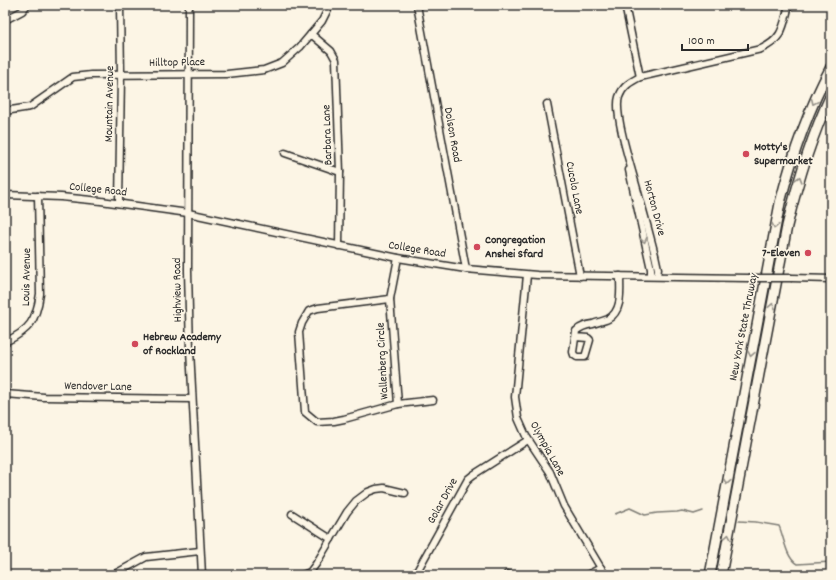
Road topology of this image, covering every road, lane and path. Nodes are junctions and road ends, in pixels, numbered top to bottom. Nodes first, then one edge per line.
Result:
1 (27, 5) edge
2 (120, 5) edge
3 (189, 5) edge
4 (330, 5) edge
5 (417, 5) edge
6 (625, 5) edge
7 (789, 5) edge
8 (5, 20) edge
9 (311, 34) junction
10 (831, 67) edge
11 (190, 74) junction
12 (121, 76) junction
13 (640, 77) junction
14 (831, 95) edge
15 (546, 104) dead end
16 (5, 111) edge
17 (285, 153) dead end
18 (340, 172) junction
19 (5, 195) edge
20 (38, 196) junction
21 (119, 203) junction
22 (188, 213) junction
23 (339, 246) junction
24 (398, 258) junction
25 (466, 269) junction
26 (527, 275) junction
27 (580, 276) junction
28 (620, 276) junction
29 (654, 276) junction
30 (831, 279) edge
31 (390, 299) junction
32 (575, 337) dead end
33 (5, 342) edge
34 (5, 394) edge
35 (192, 399) junction
36 (433, 400) dead end
37 (398, 404) junction
38 (528, 440) junction
39 (404, 493) dead end
40 (292, 514) dead end
41 (331, 539) junction
42 (200, 551) junction
43 (601, 568) junction
44 (107, 575) edge
45 (202, 575) edge
46 (303, 575) edge
47 (414, 575) edge
48 (587, 575) edge
49 (605, 575) edge
50 (710, 575) edge
51 (721, 575) edge

1 - 8 street
2 - 12 street, Mountain Avenue
3 - 11 street, Highview Road
4 - 9 street, Hilltop Place
5 - 25 street, Dolson Road
6 - 13 street
7 - 13 street, Horton Drive
9 - 11 street, Hilltop Place
9 - 18 street, Barbara Lane
10 -> 50 highway, New York State Thruway
11 - 12 street, Hilltop Place
11 - 22 street, Highview Road
12 - 16 street, Hilltop Place
12 - 21 street, Mountain Avenue
13 - 29 street, Horton Drive
51 -> 14 highway, New York State Thruway
15 - 27 street, Cucolo Lane
17 - 18 street
18 - 23 street, Barbara Lane
19 - 20 street, College Road
20 - 21 street, College Road
20 - 33 street, Louis Avenue
21 - 22 street, College Road
22 - 23 street, College Road
22 - 35 street, Highview Road
23 - 24 street, College Road
24 - 25 street, College Road
24 - 31 street, Wallenberg Circle
25 - 26 street, College Road
26 - 27 street, College Road
26 - 38 street, Olympia Lane
27 - 28 street, College Road
28 - 29 street, College Road
28 - 32 street
29 - 30 street, College Road, bridge
31 - 37 street, Wallenberg Circle
31 - 37 street, Wallenberg Circle
34 - 35 street, Wendover Lane
35 - 42 street, Highview Road
36 - 37 street
38 - 43 street, Olympia Lane
38 - 47 street, Golar Drive
39 - 41 street
40 - 41 street
41 - 46 street
42 - 44 street
42 - 45 street, Highview Road
43 - 48 street
43 - 49 street, Olympia Lane

